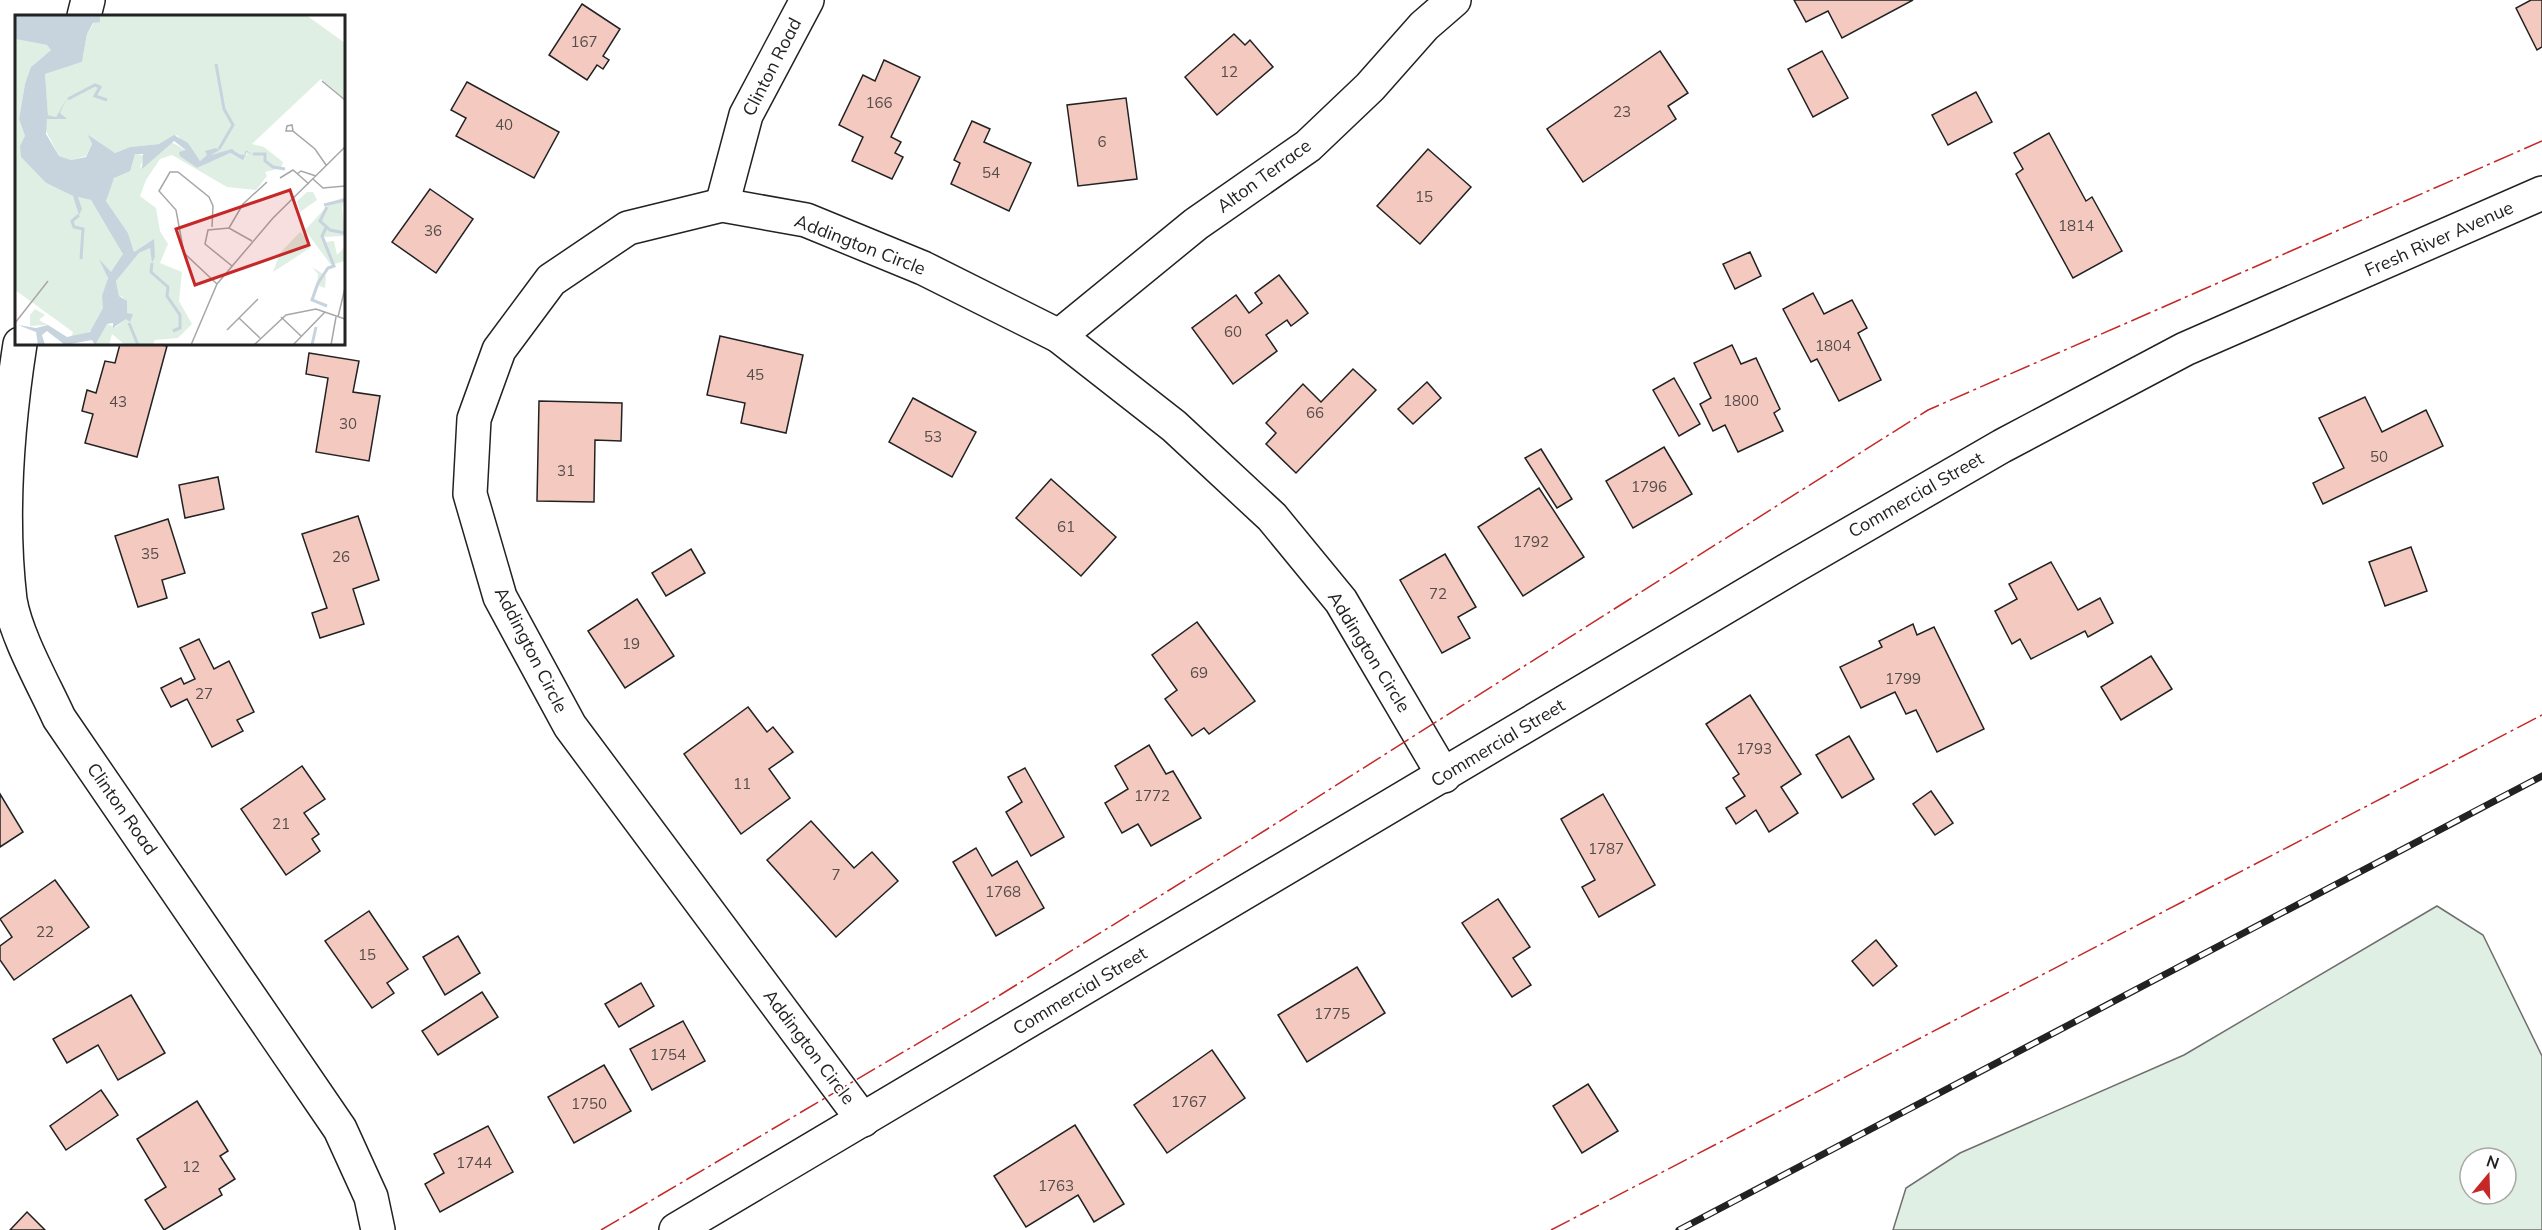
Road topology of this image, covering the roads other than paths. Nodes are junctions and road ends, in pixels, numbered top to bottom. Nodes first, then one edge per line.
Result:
1 (88, 0) edge
2 (807, 0) edge
3 (1454, 0) edge
4 (84, 15) edge
5 (2542, 194) edge
6 (722, 205) junction
7 (2336, 285) joint
8 (1059, 336) junction
9 (20, 345) edge
10 (1444, 776) junction
11 (863, 1120) junction
12 (378, 1230) edge
13 (676, 1230) edge

1 - 4 street
2 - 6 street, Clinton Road
3 - 8 street, Alton Terrace
5 - 7 street, Fresh River Avenue
6 - 8 street, Addington Circle
6 - 11 street, Addington Circle
7 - 10 street, Commercial Street
8 - 10 street, Addington Circle
9 - 12 street, Clinton Road
10 - 11 street, Commercial Street
11 - 13 street, Commercial Street

